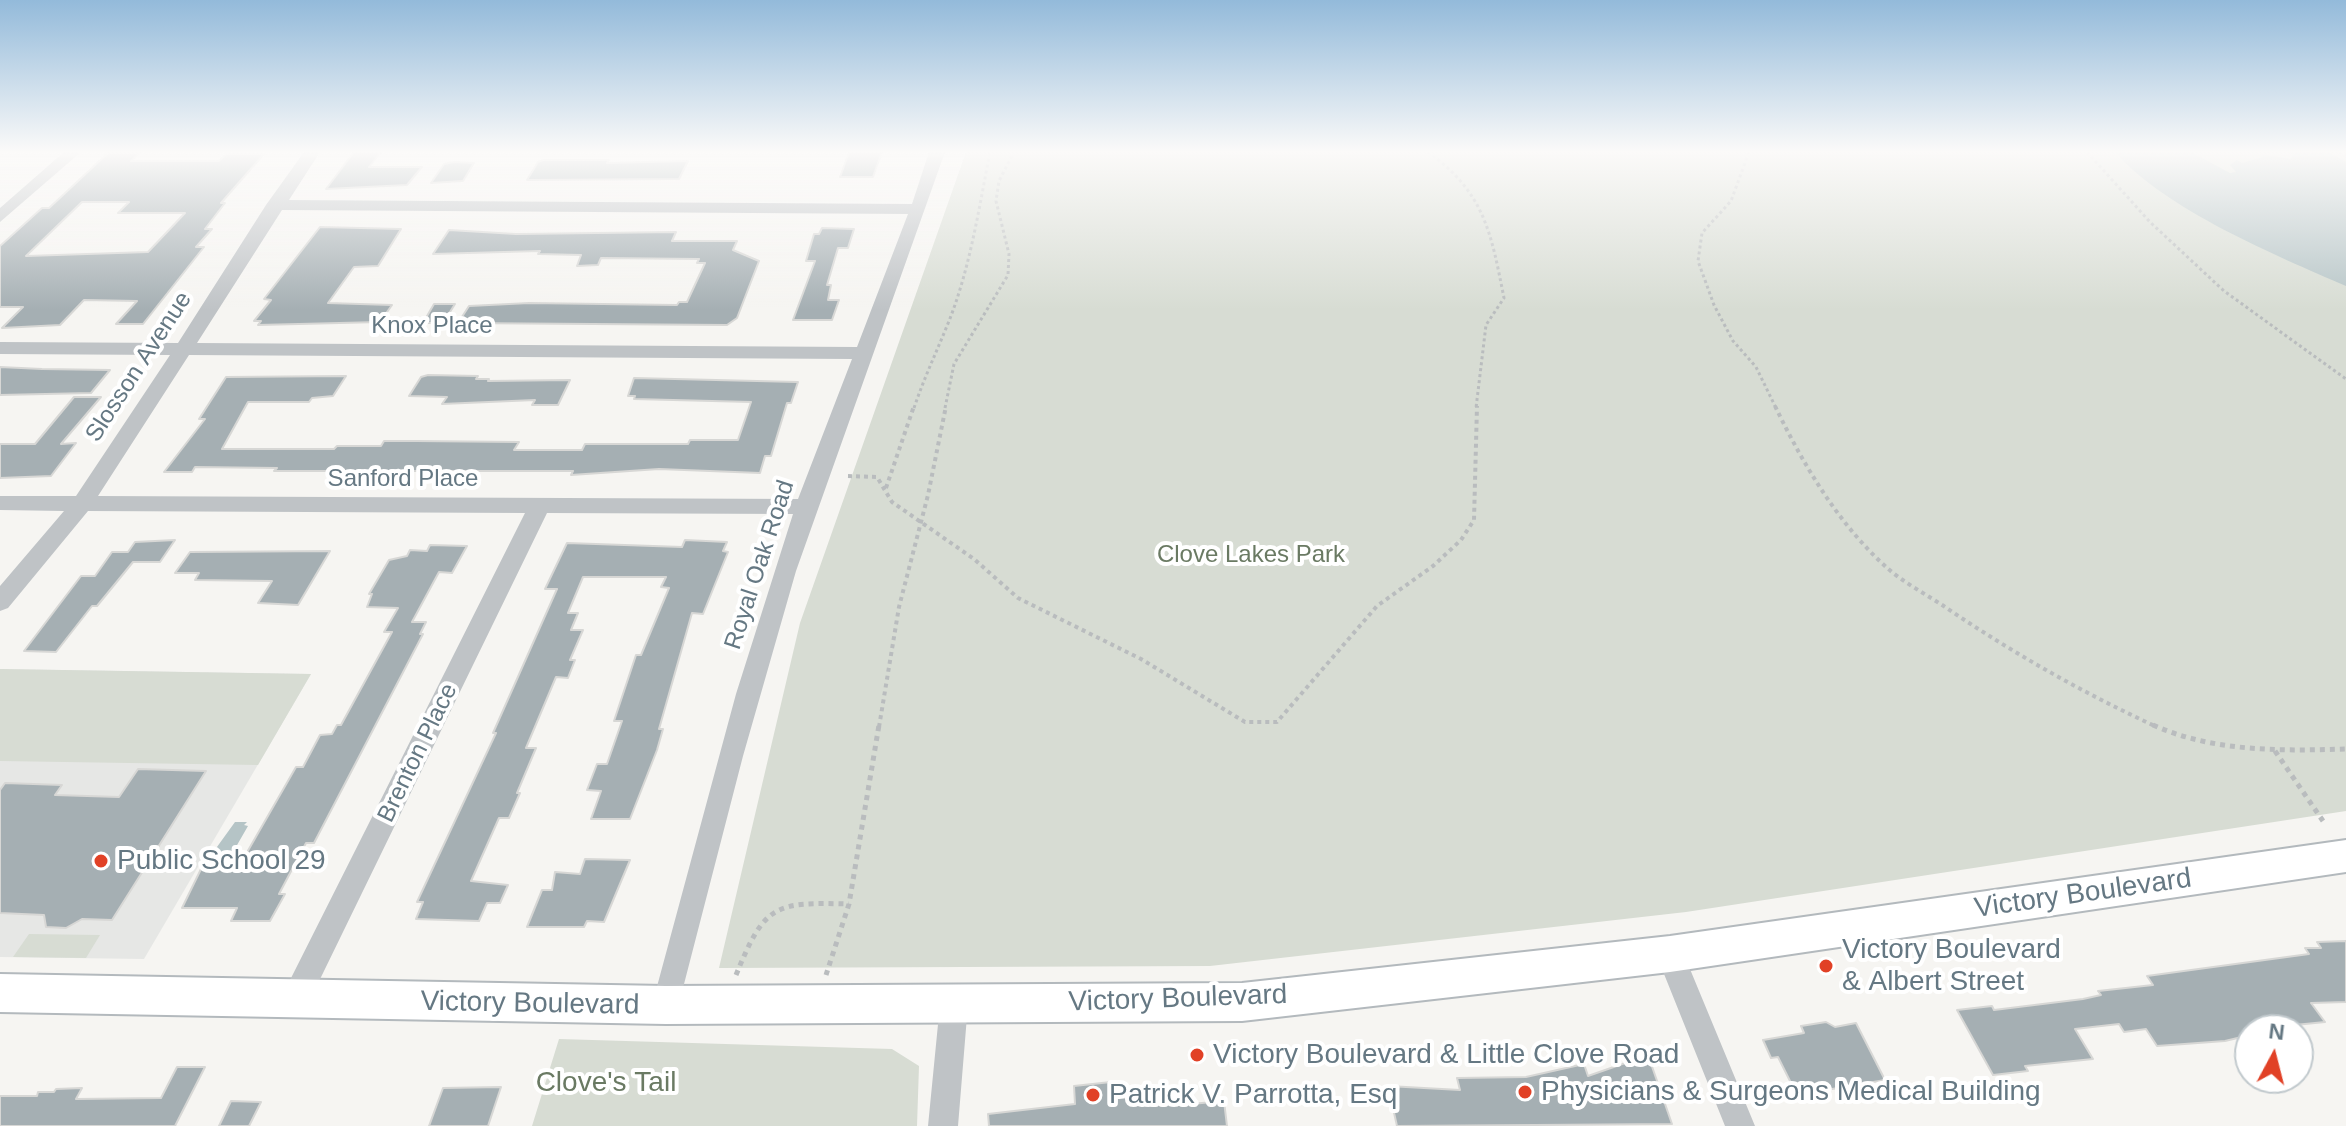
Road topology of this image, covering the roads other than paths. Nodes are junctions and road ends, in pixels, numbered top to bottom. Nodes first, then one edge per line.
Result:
1 (274, 205) joint
2 (920, 205) edge
3 (919, 209) junction
4 (0, 348) edge
5 (183, 348) junction
6 (863, 353) junction
7 (0, 503) edge
8 (82, 504) junction
9 (540, 505) junction
10 (806, 507) junction
11 (0, 602) edge
12 (2346, 856) edge
13 (1670, 954) junction
14 (0, 993) edge
15 (295, 1000) junction
16 (954, 1004) junction
17 (666, 1005) junction
18 (943, 1126) edge
19 (1740, 1126) edge

1 - 3 street
1 - 5 street, Slosson Avenue
2 - 3 street, Royal Oak Road
3 - 6 street, Royal Oak Road
4 - 5 street, Knox Place
5 - 6 street, Knox Place
5 - 8 street, Slosson Avenue
6 - 10 street, Royal Oak Road
7 - 8 street, Sanford Place
8 - 9 street, Sanford Place
8 - 11 street, Slosson Avenue
9 - 10 street, Sanford Place
9 - 15 street, Brenton Place
10 - 17 street, Royal Oak Road
12 - 13 main road, Victory Boulevard
13 - 16 main road, Victory Boulevard
13 - 19 street
14 - 15 main road, Victory Boulevard
15 - 17 main road, Victory Boulevard
16 - 17 main road, Victory Boulevard
16 - 18 street

